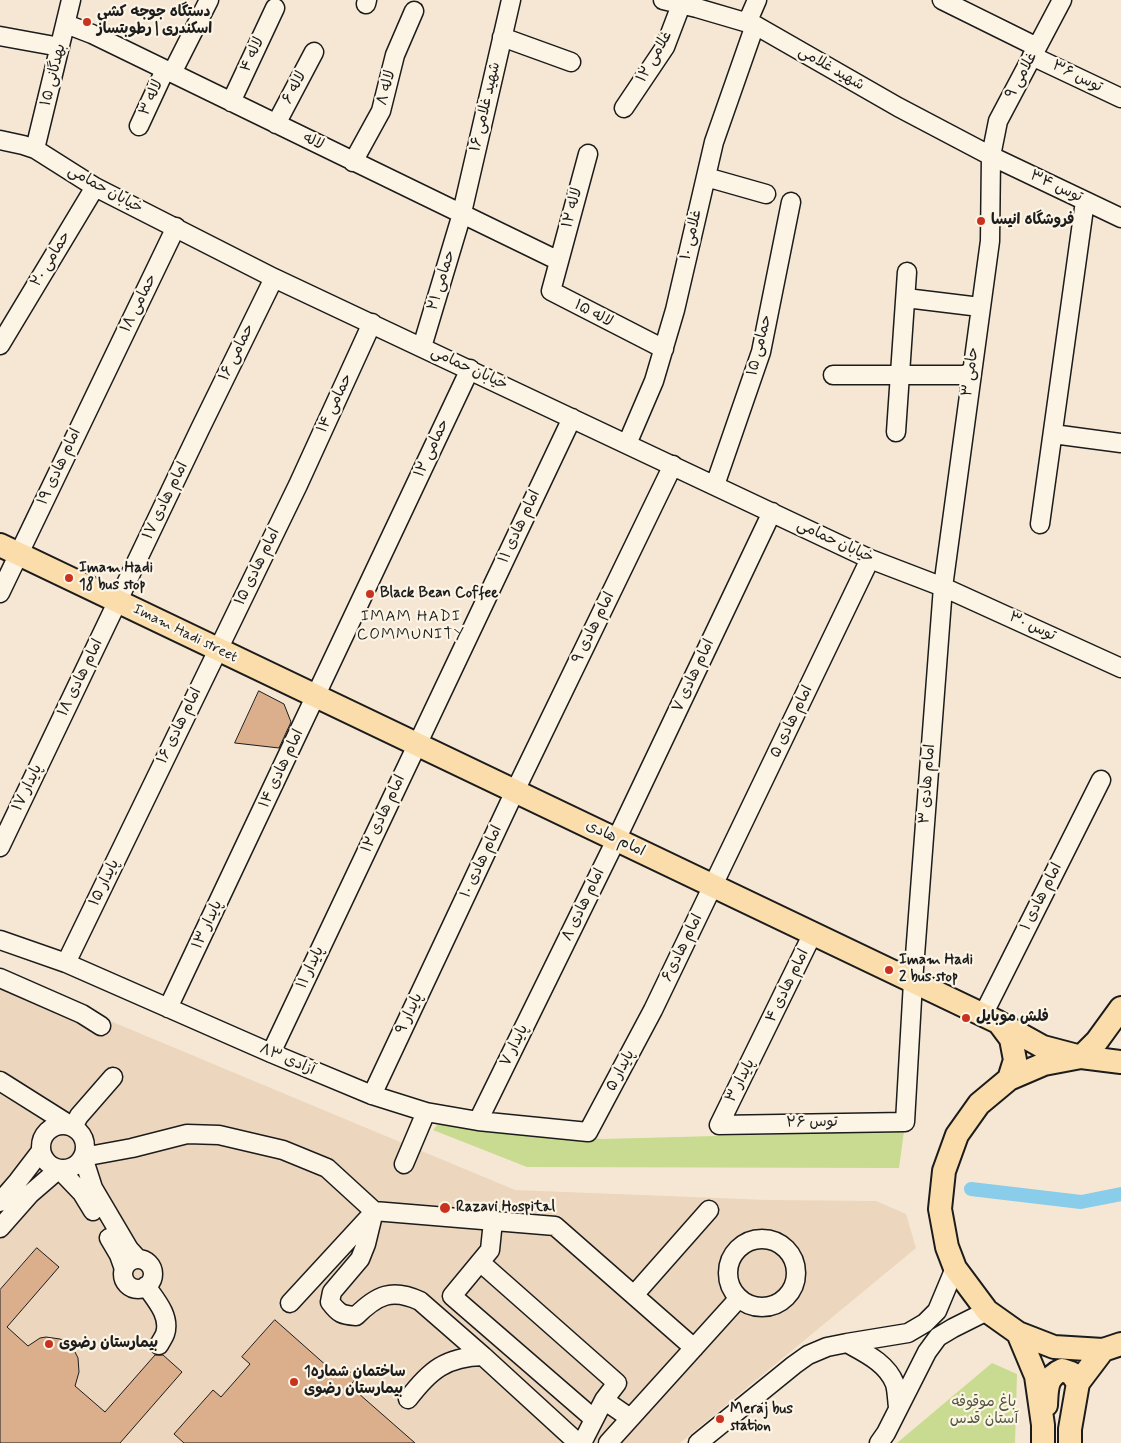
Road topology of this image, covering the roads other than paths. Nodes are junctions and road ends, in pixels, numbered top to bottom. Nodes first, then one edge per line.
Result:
1 (71, 0) edge
2 (209, 0) edge
3 (511, 0) edge
4 (663, 0) edge
5 (757, 0) edge
6 (942, 0) edge
7 (1062, 0) edge
8 (681, 5) junction
9 (275, 8) dead end
10 (414, 10) dead end
11 (66, 24) junction
12 (751, 24) junction
13 (0, 36) edge
14 (502, 37) junction
15 (60, 47) junction
16 (1035, 51) junction
17 (314, 52) dead end
18 (571, 62) dead end
19 (168, 72) junction
20 (1121, 98) edge
21 (231, 102) junction
22 (624, 108) dead end
23 (276, 124) junction
24 (139, 126) dead end
25 (0, 140) edge
26 (35, 149) junction
27 (588, 154) dead end
28 (991, 156) junction
29 (353, 162) junction
30 (706, 177) junction
31 (95, 187) junction
32 (766, 194) dead end
33 (1085, 201) junction
34 (791, 202) dead end
35 (462, 215) junction
36 (1121, 218) edge
37 (176, 227) junction
38 (559, 262) junction
39 (907, 272) dead end
40 (274, 278) junction
41 (906, 298) junction
42 (980, 307) junction
43 (372, 324) junction
44 (4, 339) edge
45 (422, 347) junction
46 (664, 349) junction
47 (470, 369) junction
48 (971, 372) junction
49 (833, 375) dead end
50 (900, 376) junction
51 (101, 381) joint
52 (572, 418) junction
53 (200, 428) joint
54 (896, 432) dead end
55 (1053, 434) junction
56 (1121, 443) edge
57 (627, 444) junction
58 (673, 466) junction
59 (298, 485) joint
60 (716, 486) junction
61 (772, 512) junction
62 (1040, 524) dead end
63 (9, 549) edge
64 (870, 558) junction
65 (944, 586) junction
66 (0, 593) edge
67 (118, 601) junction
68 (217, 649) junction
69 (1121, 668) edge
70 (316, 696) junction
71 (417, 744) junction
72 (44, 756) joint
73 (1101, 780) dead end
74 (515, 791) junction
75 (144, 802) joint
76 (616, 840) junction
77 (248, 841) joint
78 (0, 847) edge
79 (351, 884) joint
80 (714, 886) junction
81 (448, 933) joint
82 (813, 934) junction
83 (0, 940) edge
84 (66, 963) junction
85 (552, 970) joint
86 (0, 978) edge
87 (913, 982) junction
88 (168, 1008) junction
89 (1121, 1008) edge
90 (653, 1010) joint
91 (991, 1018) junction
92 (101, 1026) dead end
93 (763, 1038) joint
94 (271, 1053) junction
95 (1081, 1057) junction
96 (1121, 1062) edge
97 (114, 1077) dead end
98 (1009, 1080) junction
99 (0, 1081) edge
100 (372, 1095) junction
101 (26, 1097) junction
102 (424, 1118) junction
103 (478, 1121) junction
104 (905, 1122) joint
105 (719, 1125) joint
106 (76, 1130) junction
107 (588, 1132) joint
108 (41, 1147) junction
109 (132, 1148) junction
110 (83, 1157) junction
111 (404, 1164) dead end
112 (59, 1169) junction
113 (0, 1202) edge
114 (709, 1210) dead end
115 (374, 1211) junction
116 (493, 1221) junction
117 (0, 1228) edge
118 (480, 1262) junction
119 (131, 1264) junction
120 (955, 1268) junction
121 (146, 1286) junction
122 (634, 1296) junction
123 (738, 1298) dead end
124 (290, 1303) dead end
125 (987, 1311) junction
126 (1018, 1333) junction
127 (847, 1343) junction
128 (159, 1344) dead end
129 (1112, 1347) edge
130 (694, 1348) junction
131 (483, 1356) junction
132 (1078, 1384) junction
133 (408, 1398) dead end
134 (604, 1400) junction
135 (898, 1407) junction
136 (630, 1418) junction
137 (594, 1420) junction
138 (1043, 1434) edge
139 (578, 1443) edge
140 (582, 1443) edge
141 (608, 1443) edge
142 (698, 1443) edge
143 (879, 1443) edge
144 (1070, 1443) edge

1 - 11 street, بهدگانی ۱۵
2 - 19 street, لاله ۳
3 - 14 street, شهید غلامی ۱۶
4 - 8 street, شهید غلامی
5 - 12 street, غلامی ۱۰
6 - 16 street, توس ۳۶
7 - 16 street, غلامی ۹
8 - 12 street, شهید غلامی
8 - 22 street, غلامی ۱۲
9 - 21 street, لاله ۴
10 - 29 street, لاله ۸
11 - 15 street, بهدگانی ۱۵
11 - 19 street, لاله
12 - 28 street, شهید غلامی
12 - 30 street, غلامی ۱۰
13 - 15 street
14 - 18 street
14 - 35 street, شهید غلامی ۱۶
15 - 26 street, بهدگانی ۱۵
16 - 20 street, توس ۳۶
16 - 28 street, غلامی ۹
17 - 23 street, لاله ۶
19 - 21 street, لاله
19 - 24 street, لاله ۳
21 - 23 street, لاله
23 - 29 street, لاله
25 - 26 street, خیابان حمامی
26 - 31 street, خیابان حمامی
27 - 38 street, لاله ۱۲
28 - 33 street, توس ۳۴
28 - 42 street, حامی ۳
29 - 35 street, لاله
30 - 32 street
30 - 46 street, غلامی ۱۰
31 - 37 street, خیابان حمامی
31 - 44 street, حمامی ۲۰
33 - 36 street, توس ۳۴
33 - 55 street
34 - 60 street, حمامی ۱۵
35 - 38 street, لاله
35 - 45 street, حمامی ۲۱
37 - 40 street, خیابان حمامی
37 - 51 street, حمامی ۱۸
38 - 46 street, لاله ۱۵
39 - 41 street
40 - 43 street, خیابان حمامی
40 - 53 street, حمامی ۱۶
41 - 42 street
41 - 50 street
42 - 48 street, حامی ۳
43 - 45 street, خیابان حمامی
43 - 59 street, حمامی ۱۴
45 - 47 street, خیابان حمامی
46 - 57 street, غلامی ۱۰
47 - 52 street, خیابان حمامی
47 - 70 street, حمامی ۱۲
48 - 50 street
48 - 65 street, حامی ۳
49 - 50 street
50 - 54 street
51 - 63 street, امام هادی ۱۹
52 - 57 street, خیابان حمامی
52 - 71 street, امام هادی ۱۱
53 - 67 street, امام هادی ۱۷
55 - 56 street
55 - 62 street
57 - 58 street, خیابان حمامی
58 - 60 street, خیابان حمامی
58 - 74 street, امام هادی ۹
59 - 68 street, امام هادی ۱۵
60 - 61 street, خیابان حمامی
61 - 64 street, خیابان حمامی
61 - 76 street, امام هادی ۷
63 - 66 street, امام هادی ۱۹
63 - 67 main road, Imam Hadi street
64 - 65 street, خیابان حمامی
64 - 80 street, امام هادی ۵
65 - 69 street, توس ۳۰
65 - 87 street, امام هادی ۳
67 - 68 main road, Imam Hadi street
67 - 72 street, امام هادی ۱۸
68 - 70 main road, Imam Hadi street
68 - 75 street, امام هادی ۱۶
70 - 71 main road, امام هادی
70 - 77 street, امام هادی ۱۴
71 - 74 main road, امام هادی
71 - 79 street, امام هادی ۱۲
72 - 78 street, پایدار ۱۷
73 - 91 street, امام هادی ۱
74 - 76 main road, امام هادی
74 - 81 street, امام هادی ۱۰
75 - 84 street, پایدار ۱۵
76 - 80 main road, امام هادی
76 - 85 street, امام هادی ۸
77 - 88 street, پایدار ۱۳
79 - 94 street, پایدار ۱۱
80 - 82 main road, امام هادی
80 - 90 street, امام هادی۶
81 - 100 street, پایدار ۹
82 - 87 main road, امام هادی
82 - 93 street, امام هادی ۴
83 - 84 street, آزادی ۸۳
84 - 88 street, آزادی ۸۳
85 - 103 street, پایدار ۷
86 - 92 street
87 - 91 main road, امام هادی
87 - 104 street, امام هادی ۳
88 - 94 street, آزادی ۸۳
89 - 95 main road
90 - 107 street, پایدار ۵
91 - 95 main road, امام هادی
91 - 98 main road
93 - 105 street, پایدار ۳
94 - 100 street, آزادی ۸۳
95 - 96 main road
95 - 98 main road
97 - 106 street
98 - 120 main road
99 - 101 street
100 - 102 street, آزادی ۸۳
101 - 106 street
101 - 108 street
102 - 103 street, آزادی ۸۳
102 - 111 street
103 - 107 street, آزادی ۸۳
104 - 105 street, توس ۲۶
106 - 108 street
106 - 109 street
106 - 110 street
108 - 112 street
108 - 113 street
109 - 110 street
109 - 115 street
110 - 112 street
110 - 119 street
112 - 117 street
112 - 119 street
114 - 122 street
115 - 116 street
115 - 124 street
115 - 131 street
116 - 118 street
116 - 122 street
118 - 134 street
118 - 137 street
119 - 121 street
119 - 121 street
120 - 125 main road
120 - 127 street
121 - 128 street
122 - 130 street
123 - 130 street
125 - 126 main road
125 - 135 street
126 - 129 main road
126 - 138 main road
127 - 135 street
127 - 142 street
129 - 132 main road
130 - 136 street
131 - 133 street
131 - 139 street
132 - 138 main road
132 - 144 main road
134 - 136 street
134 - 137 street
135 - 143 street
136 - 141 street
137 - 140 street

